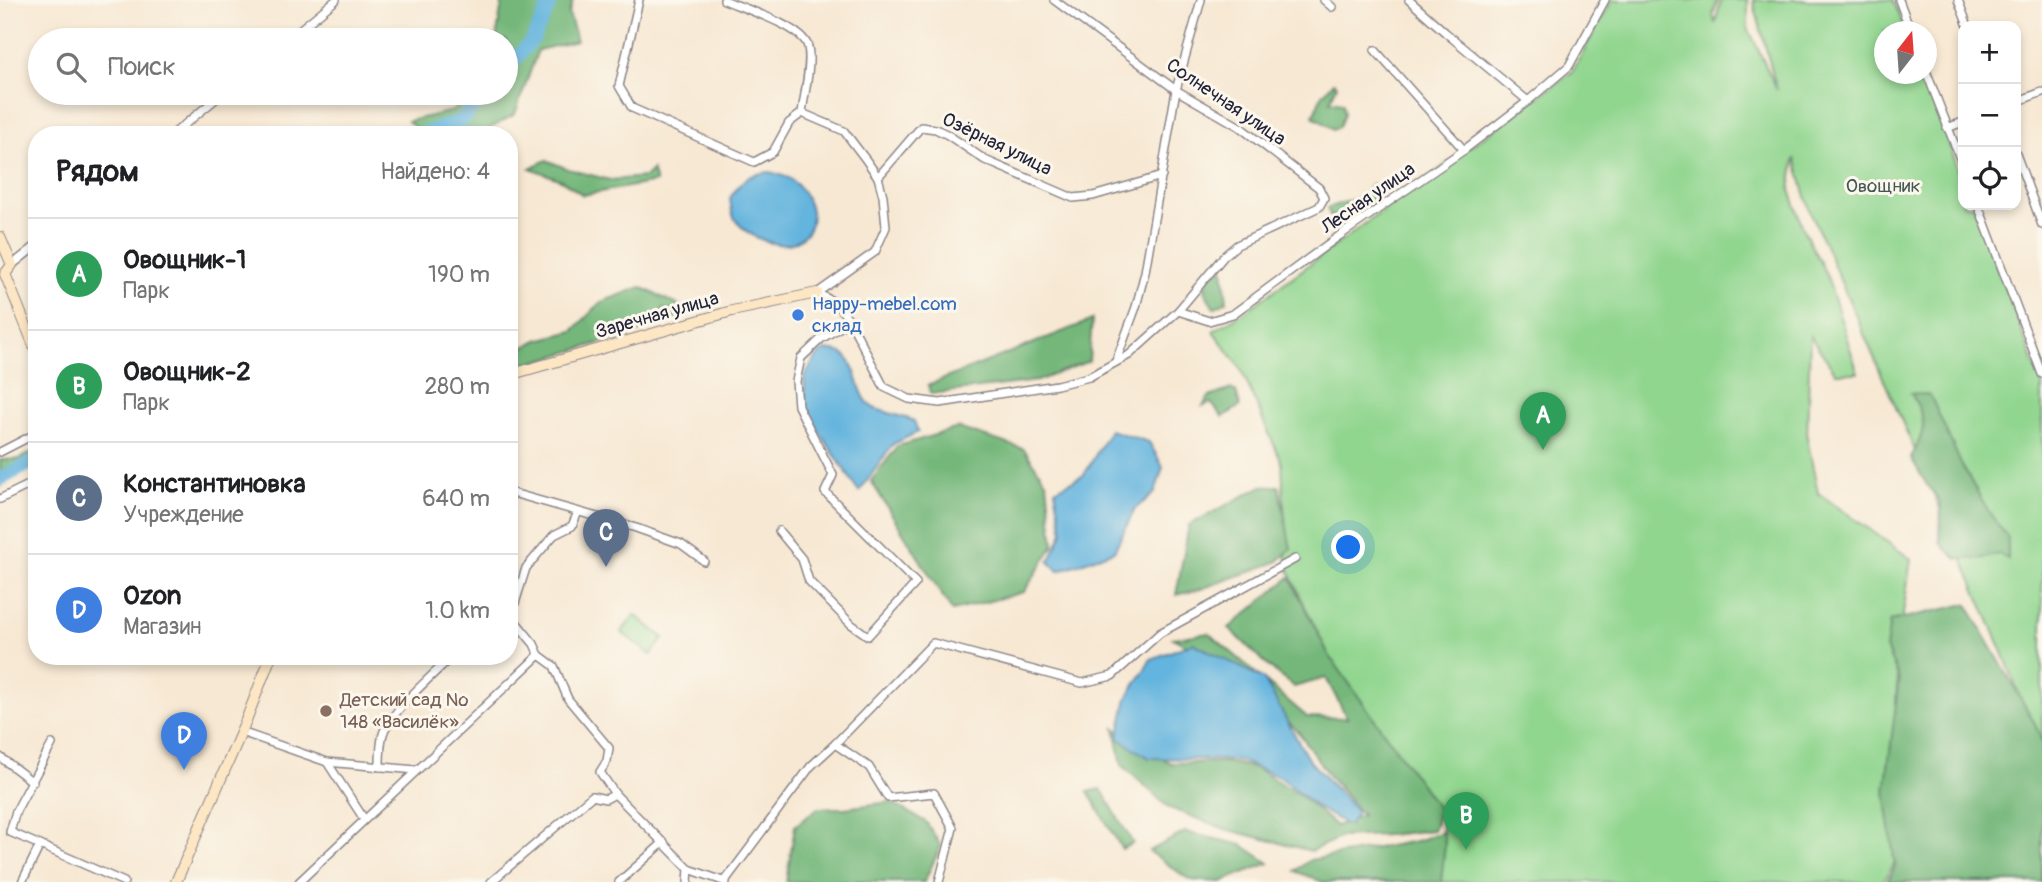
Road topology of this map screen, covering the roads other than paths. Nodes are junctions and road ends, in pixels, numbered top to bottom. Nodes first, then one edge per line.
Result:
1 (336, 0) edge
2 (639, 0) edge
3 (724, 0) edge
4 (1054, 0) edge
5 (1201, 0) edge
6 (1324, 0) edge
7 (1409, 0) edge
8 (1605, 0) edge
9 (1899, 0) edge
10 (1958, 0) edge
11 (1332, 7) dead end
12 (1907, 21) edge
13 (1966, 21) edge
14 (302, 28) edge
15 (1375, 50) dead end
16 (1932, 84) edge
17 (1176, 90) junction
18 (2042, 92) edge
19 (2021, 100) edge
20 (1528, 101) junction
21 (208, 105) edge
22 (802, 113) junction
23 (1958, 124) edge
24 (183, 126) edge
25 (1947, 128) junction
26 (1464, 150) junction
27 (1958, 154) edge
28 (2021, 168) edge
29 (1162, 176) junction
30 (878, 177) junction
31 (1980, 210) edge
32 (2042, 225) edge
33 (0, 237) edge
34 (28, 253) edge
35 (6, 272) edge
36 (817, 293) junction
37 (1178, 311) junction
38 (850, 321) junction
39 (28, 329) edge
40 (1116, 361) junction
41 (518, 372) edge
42 (2042, 374) edge
43 (28, 438) edge
44 (0, 452) edge
45 (28, 485) edge
46 (518, 495) edge
47 (0, 499) edge
48 (578, 512) junction
49 (779, 531) dead end
50 (1295, 559) dead end
51 (705, 561) dead end
52 (518, 592) edge
53 (518, 627) edge
54 (539, 655) junction
55 (267, 665) edge
56 (443, 665) edge
57 (241, 732) junction
58 (52, 744) dead end
59 (835, 744) junction
60 (0, 757) edge
61 (327, 762) junction
62 (380, 767) junction
63 (416, 769) junction
64 (33, 782) junction
65 (615, 794) junction
66 (364, 818) junction
67 (664, 842) junction
68 (40, 845) junction
69 (689, 869) junction
70 (22, 882) edge
71 (124, 882) edge
72 (176, 882) edge
73 (299, 882) edge
74 (491, 882) edge
75 (619, 882) edge
76 (688, 882) edge
77 (726, 882) edge
78 (939, 882) edge

1 - 14 street
2 - 22 street
3 - 22 street
4 - 17 street, Солнечная улица
5 - 17 street
6 - 11 street
7 - 20 street
8 - 20 street, Лесная улица
9 - 12 street
10 - 13 street
15 - 26 street
16 - 25 street
17 - 29 street
17 - 37 street, Солнечная улица
18 - 19 street
20 - 26 street, Лесная улица
21 - 24 street
22 - 30 street
23 - 25 street
25 - 27 street
26 - 37 street, Лесная улица
28 - 32 street
29 - 30 street, Озёрная улица
29 - 40 street
30 - 36 street
31 - 42 street
33 - 35 street
34 - 35 street
35 - 39 street
36 - 38 street
36 - 41 street, Заречная улица
37 - 40 street
38 - 40 street
38 - 49 street
43 - 44 street
45 - 47 street
46 - 48 street
48 - 51 street
48 - 52 street
50 - 59 street
53 - 54 street
54 - 63 street
54 - 65 street
55 - 57 street
56 - 62 street
57 - 61 street
57 - 72 street
58 - 64 street
59 - 77 street
59 - 78 street
60 - 64 street
61 - 62 street
61 - 66 street
62 - 63 street
63 - 66 street
64 - 68 street
65 - 67 street
65 - 74 street
66 - 73 street
67 - 69 street
67 - 75 street
68 - 70 street
68 - 71 street
69 - 76 street
69 - 77 street

